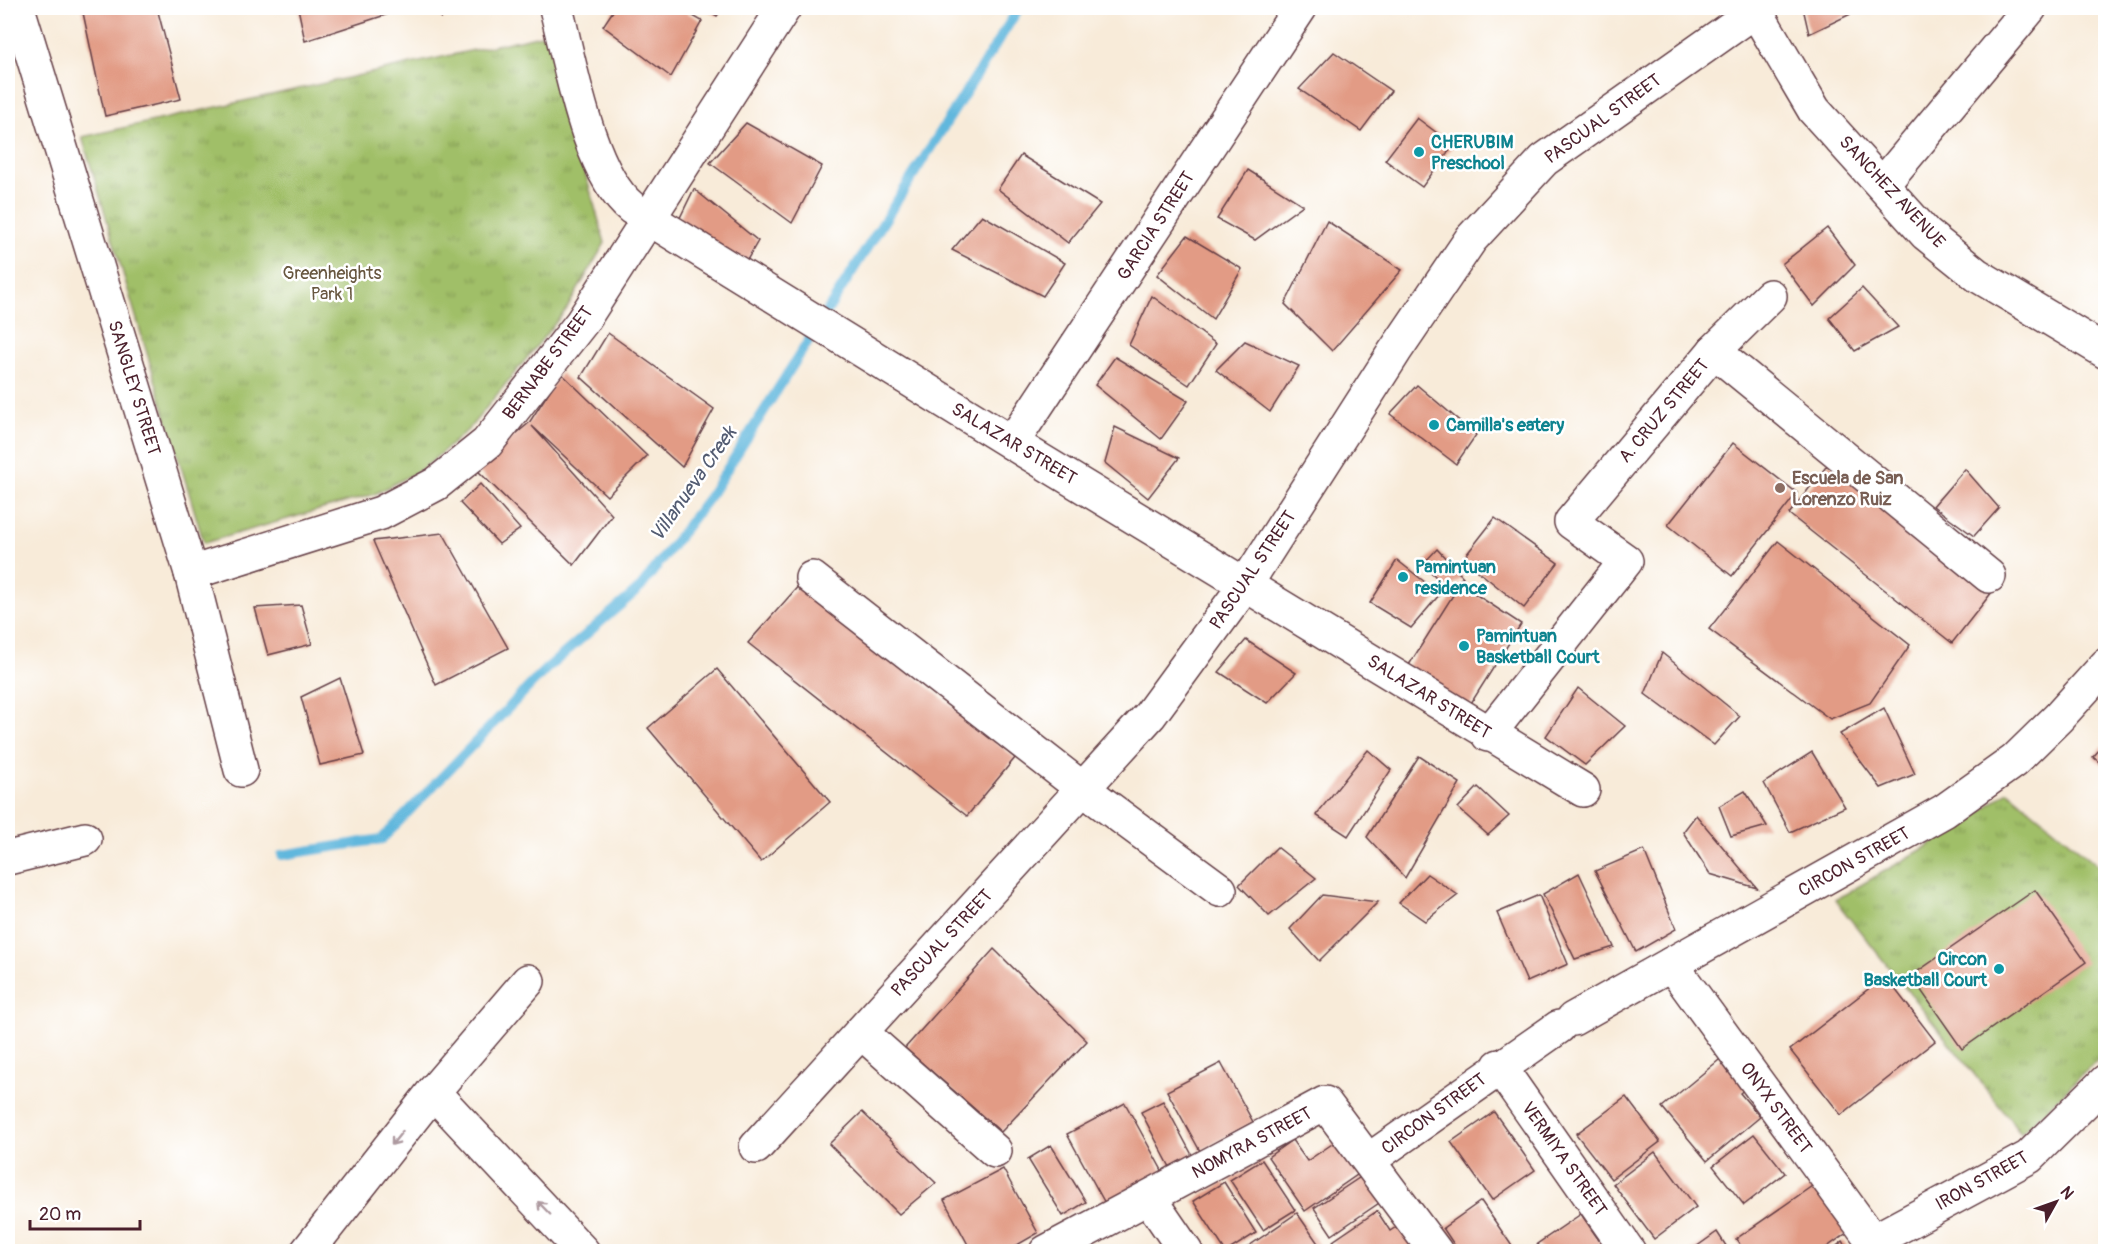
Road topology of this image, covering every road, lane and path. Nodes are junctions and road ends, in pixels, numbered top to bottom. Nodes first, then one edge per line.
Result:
1 (18, 8) edge
2 (556, 8) edge
3 (784, 8) edge
4 (1300, 8) edge
5 (2030, 8) edge
6 (1754, 9) edge
7 (1884, 184) junction
8 (647, 217) junction
9 (1770, 296) dead end
10 (1714, 351) junction
11 (2106, 352) edge
12 (1012, 443) junction
13 (191, 573) junction
14 (1989, 576) dead end
15 (812, 578) dead end
16 (1246, 584) junction
17 (2106, 665) edge
18 (1488, 735) junction
19 (241, 770) dead end
20 (1083, 789) junction
21 (1584, 790) dead end
22 (85, 839) dead end
23 (8, 858) edge
24 (1220, 890) dead end
25 (1671, 964) junction
26 (528, 981) dead end
27 (861, 1032) junction
28 (1499, 1066) junction
29 (2106, 1082) edge
30 (433, 1092) junction
31 (756, 1147) dead end
32 (995, 1151) dead end
33 (1369, 1160) junction
34 (1149, 1198) junction
35 (1877, 1246) edge
36 (307, 1251) edge
37 (583, 1251) edge
38 (1046, 1251) edge
39 (1186, 1251) edge
40 (1436, 1251) edge
41 (1629, 1251) edge

1 - 13 street, SANGLEY STREET
2 - 8 street, SALAZAR STREET
3 - 8 street, BERNABE STREET
4 - 12 street, GARCIA STREET
5 - 7 street
6 - 7 street, SANCHEZ AVENUE
6 - 16 street, PASCUAL STREET
7 - 11 street, SANCHEZ AVENUE
8 - 12 street, SALAZAR STREET
8 - 13 street, BERNABE STREET
9 - 10 street
10 - 14 street, A. CRUZ STREET
10 - 18 street, A. CRUZ STREET
12 - 16 street, SALAZAR STREET
13 - 19 street, SANGLEY STREET
15 - 20 street
16 - 18 street, SALAZAR STREET
16 - 20 street, PASCUAL STREET
17 - 25 street, CIRCON STREET
18 - 21 street, SALAZAR STREET
20 - 24 street
20 - 27 street, PASCUAL STREET
22 - 23 street
25 - 28 street, CIRCON STREET
25 - 35 street, ONYX STREET
26 - 30 street
27 - 31 street, PASCUAL STREET
27 - 32 street
28 - 33 street, CIRCON STREET
28 - 41 street, VERMIYA STREET
29 - 35 street, IRON STREET
30 -> 36 street
37 -> 30 street
33 - 34 street, NOMYRA STREET
33 - 40 street, NOMYRA STREET
34 - 38 street, NOMYRA STREET
34 - 39 street

